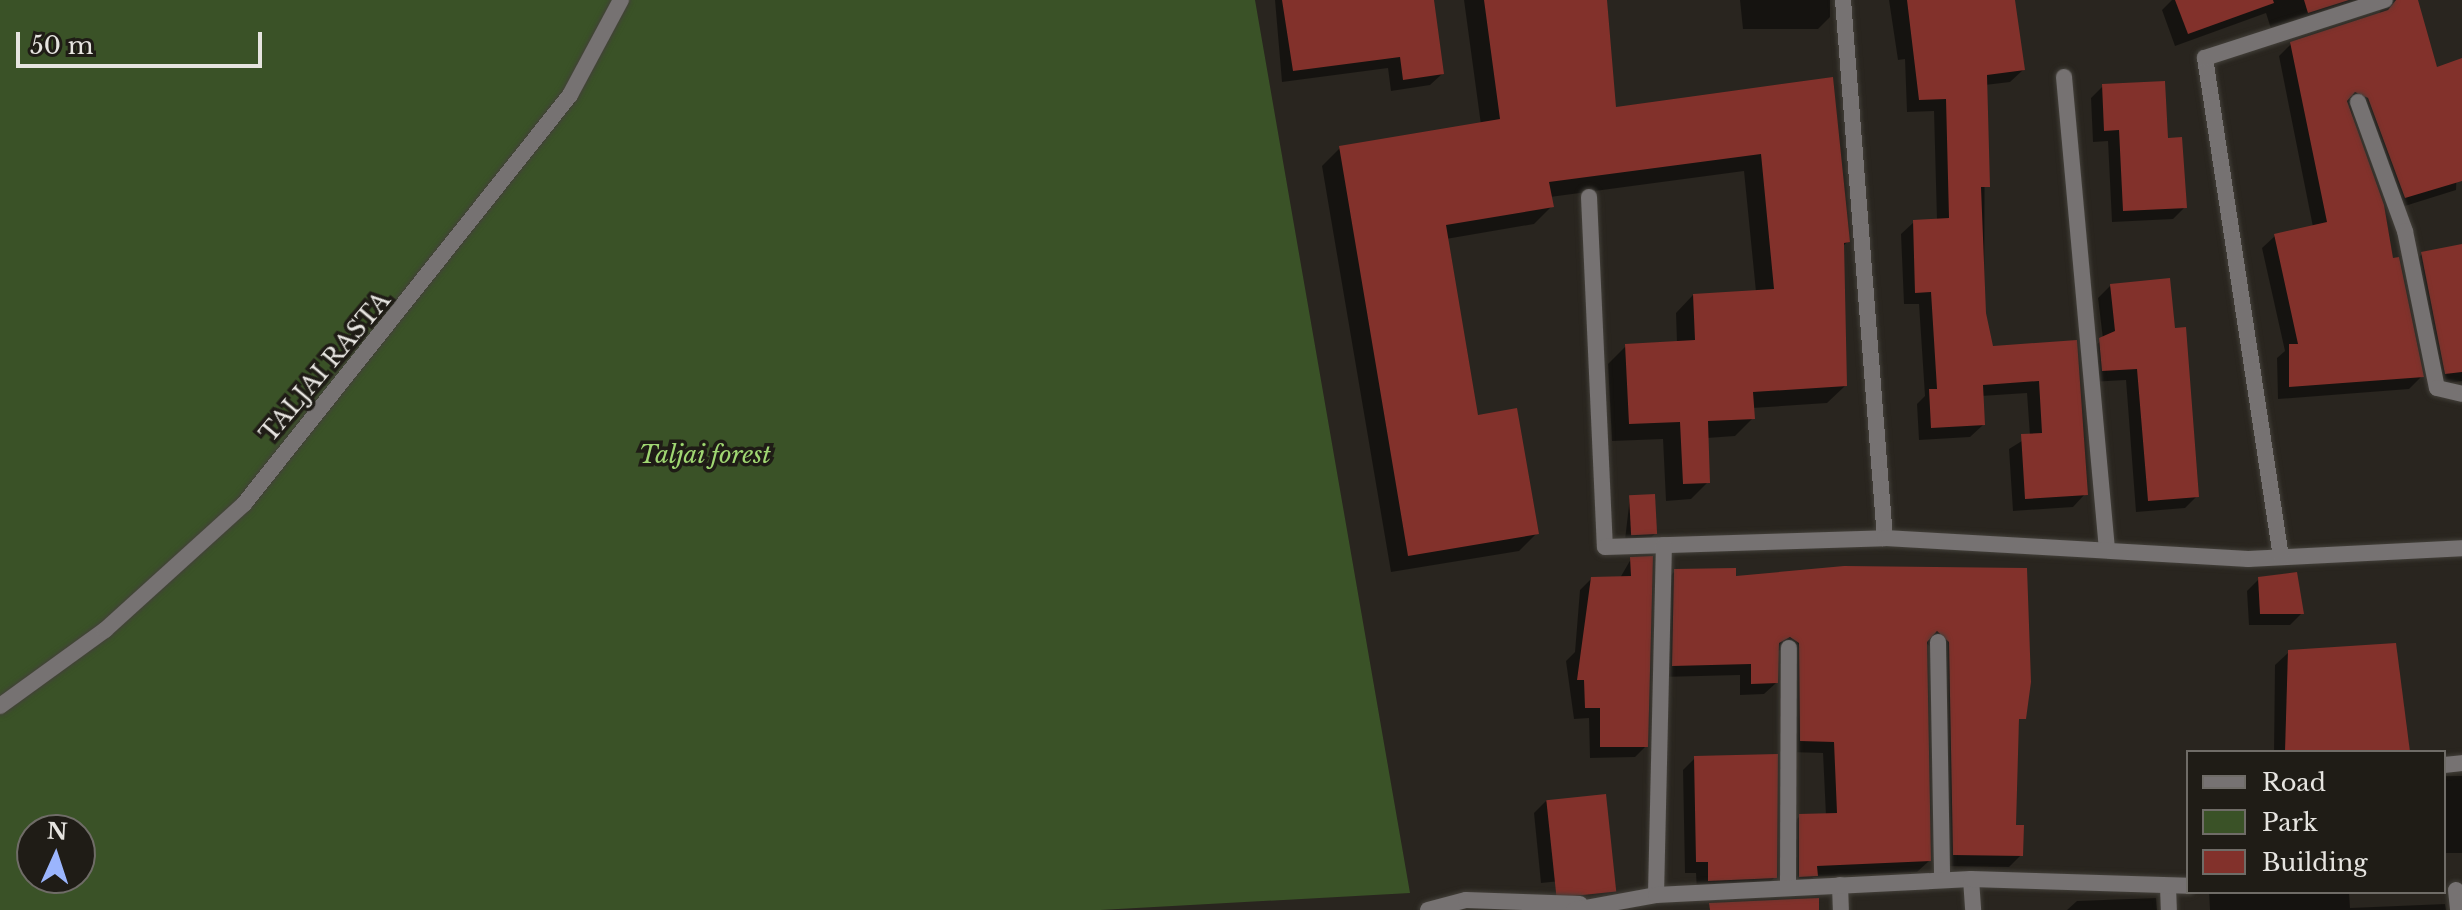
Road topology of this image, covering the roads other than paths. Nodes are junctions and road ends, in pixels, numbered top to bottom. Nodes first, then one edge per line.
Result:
1 (621, 0) edge
2 (1843, 0) edge
3 (2385, 0) edge
4 (2064, 77) dead end
5 (2358, 102) dead end
6 (1589, 197) dead end
7 (2462, 394) edge
8 (1885, 538) junction
9 (1664, 545) junction
10 (2462, 548) edge
11 (2107, 550) junction
12 (2281, 557) junction
13 (1938, 642) dead end
14 (1789, 648) dead end
15 (0, 706) edge
16 (1971, 879) junction
17 (1942, 880) junction
18 (1840, 885) junction
19 (2168, 886) junction
20 (2186, 886) edge
21 (1788, 888) junction
22 (2454, 889) edge
23 (1656, 895) junction
24 (1577, 907) edge
25 (1428, 910) edge
26 (1841, 910) edge
27 (1973, 910) edge
28 (2169, 910) edge
29 (2458, 910) edge

1 - 15 street, TALJAI RASTA
2 - 8 street
3 - 12 street
4 - 11 street
5 - 7 street
6 - 9 street
8 - 9 street
8 - 11 street
9 - 23 street
10 - 12 street
11 - 12 street
13 - 17 street
14 - 21 street
16 - 17 street
16 - 19 street
16 - 27 street
17 - 18 street
18 - 21 street
18 - 26 street
19 - 20 street
19 - 28 street
21 - 23 street
22 - 29 street
23 - 24 street
24 - 25 street

